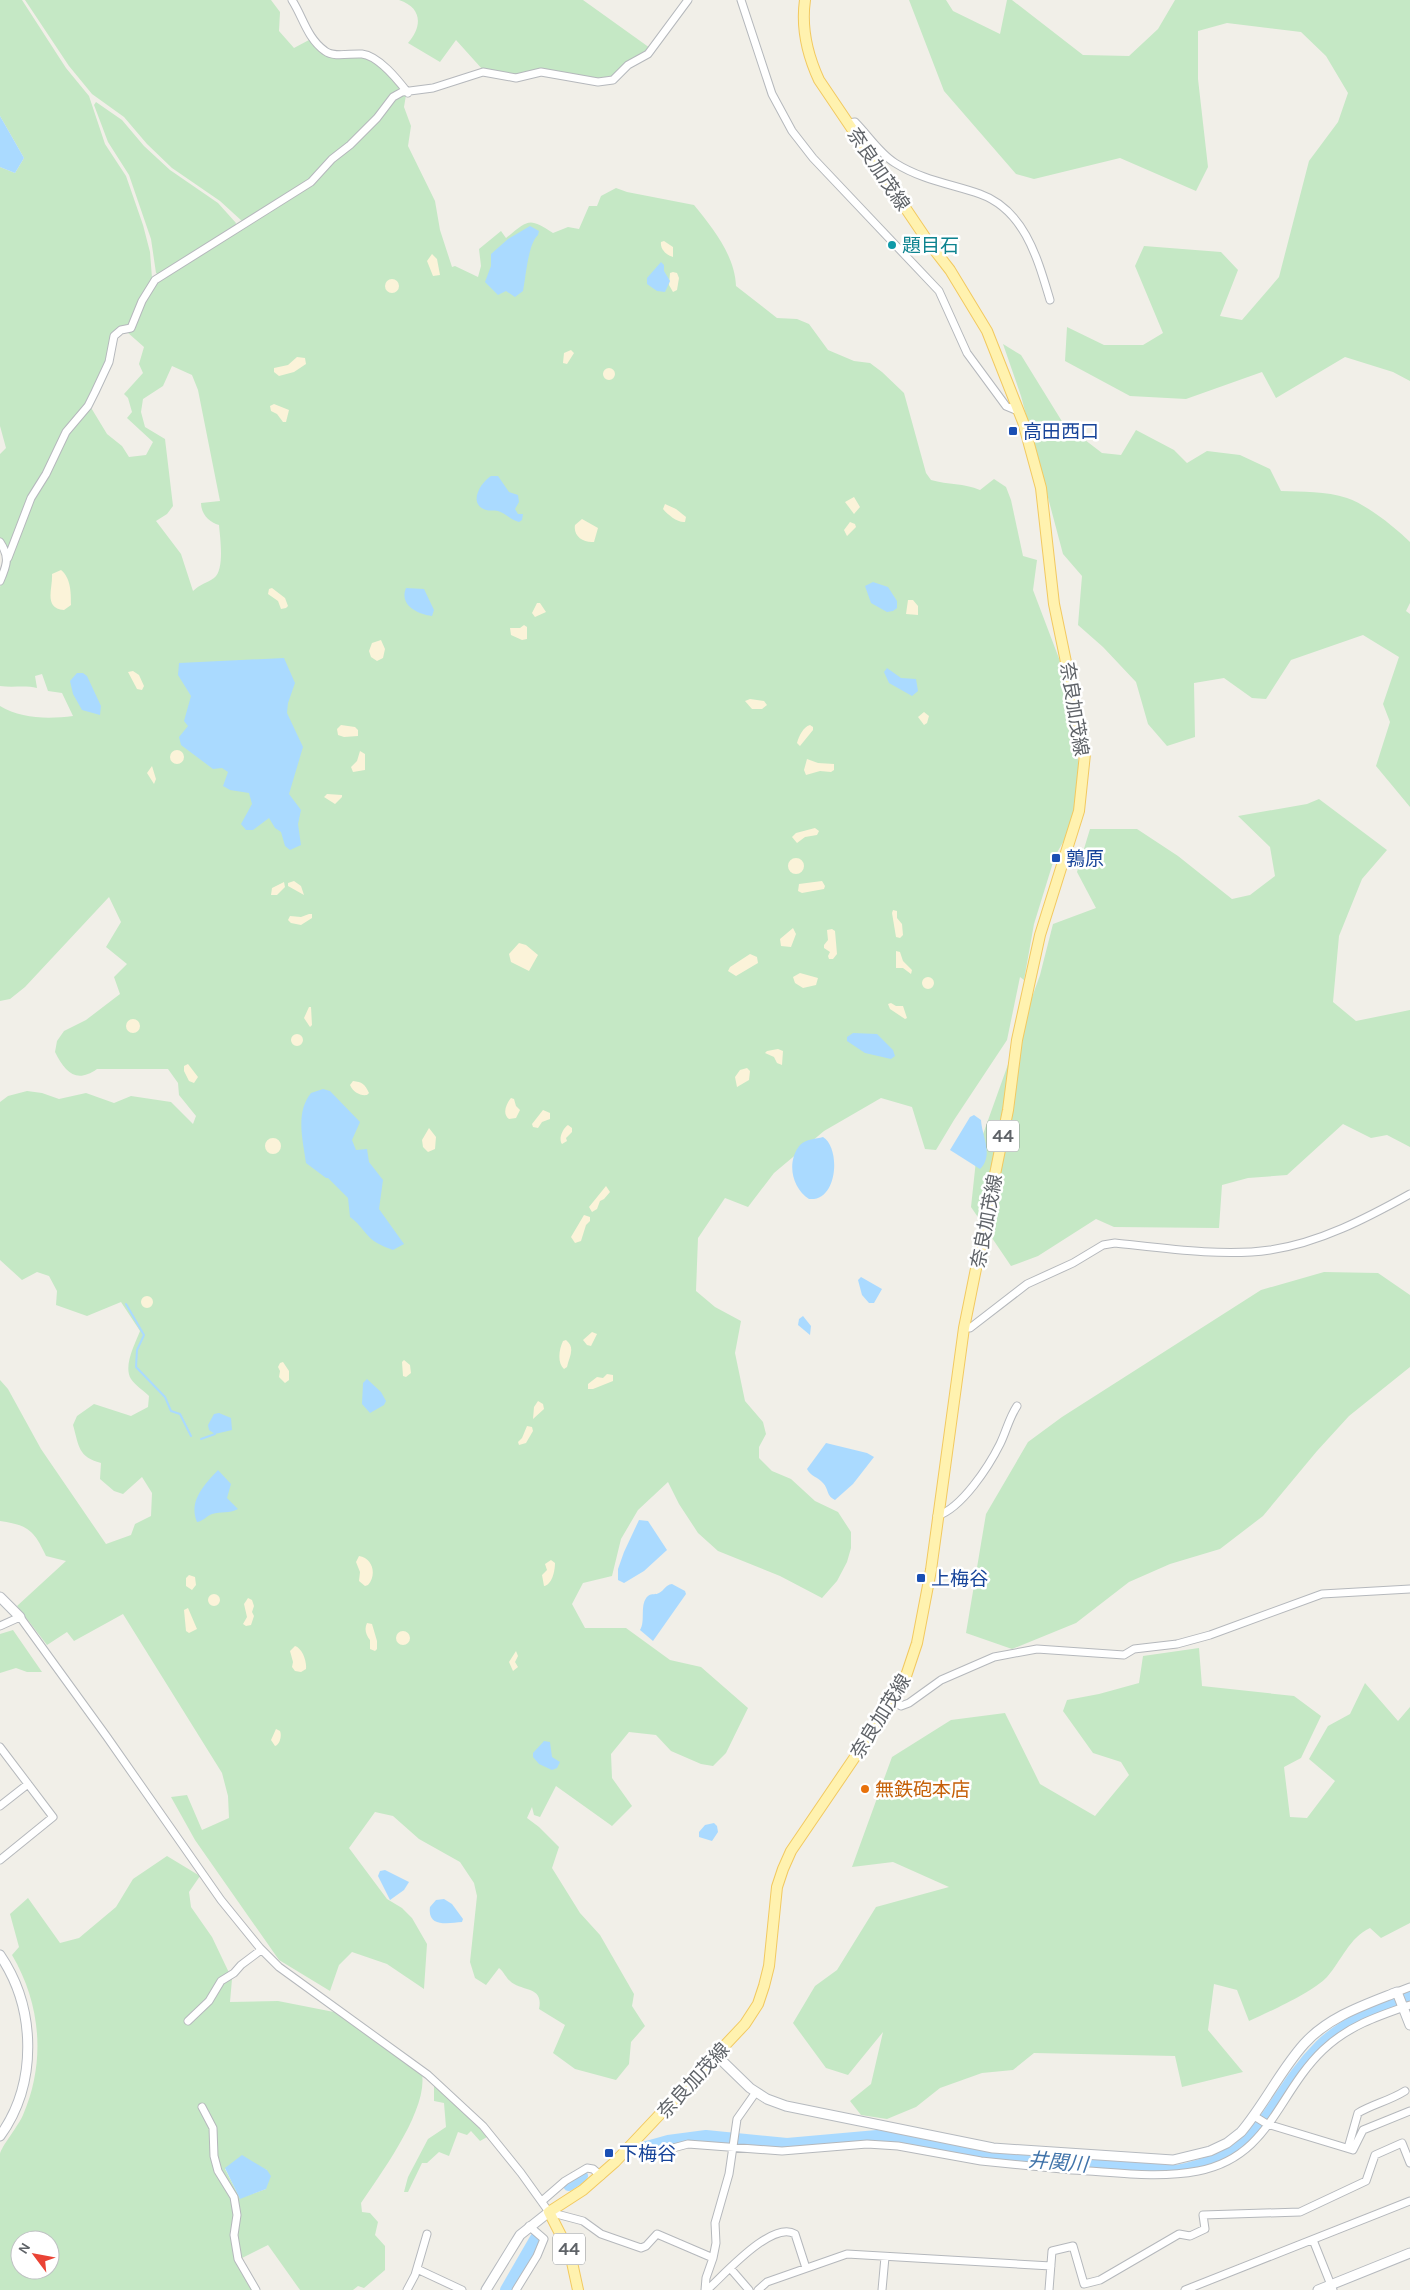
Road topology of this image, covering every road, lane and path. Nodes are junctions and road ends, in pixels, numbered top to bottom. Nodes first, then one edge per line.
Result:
1 (292, 0) edge
2 (688, 0) edge
3 (741, 0) edge
4 (805, 0) edge
5 (408, 93) junction
6 (849, 123) junction
7 (1050, 300) dead end
8 (1018, 411) junction
9 (0, 542) edge
10 (8, 558) junction
11 (0, 581) edge
12 (1410, 1194) edge
13 (964, 1328) junction
14 (1017, 1406) dead end
15 (938, 1516) junction
16 (1410, 1589) edge
17 (0, 1596) edge
18 (20, 1617) junction
19 (0, 1626) edge
20 (893, 1701) junction
21 (1, 1750) edge
22 (28, 1784) junction
23 (0, 1806) edge
24 (0, 1860) edge
25 (261, 1950) junction
26 (0, 1955) edge
27 (1410, 1988) edge
28 (1397, 1992) junction
29 (1406, 2006) edge
30 (188, 2021) dead end
31 (1410, 2025) edge
32 (716, 2055) junction
33 (1405, 2091) dead end
34 (756, 2092) junction
35 (202, 2107) dead end
36 (1410, 2111) edge
37 (1263, 2121) junction
38 (0, 2136) edge
39 (733, 2145) junction
40 (630, 2147) junction
41 (1348, 2148) junction
42 (1072, 2163) junction
43 (1410, 2163) edge
44 (600, 2176) junction
45 (542, 2201) junction
46 (1410, 2201) edge
47 (549, 2212) junction
48 (529, 2226) junction
49 (427, 2234) dead end
50 (1313, 2240) junction
51 (1410, 2253) edge
52 (885, 2257) junction
53 (712, 2258) junction
54 (1051, 2266) junction
55 (730, 2268) junction
56 (806, 2268) junction
57 (417, 2269) junction
58 (1332, 2287) edge
59 (256, 2290) edge
60 (408, 2290) edge
61 (462, 2290) edge
62 (486, 2290) edge
63 (516, 2290) edge
64 (578, 2290) edge
65 (706, 2290) edge
66 (749, 2290) edge
67 (758, 2290) edge
68 (882, 2290) edge
69 (1049, 2290) edge
70 (1185, 2290) edge
71 (1318, 2290) edge

1 - 5 street
2 - 5 street
3 - 8 street
4 - 6 main road, 奈良加茂線 / 44
5 - 10 street
6 - 7 street
6 - 8 main road, 奈良加茂線 / 44
8 - 13 main road, 奈良加茂線 / 44
9 - 10 street
10 - 11 street
12 - 13 street
13 - 15 main road, 奈良加茂線 / 44
14 - 15 street
15 - 20 main road, 奈良加茂線 / 44
16 - 20 street
17 - 18 street
18 - 19 street
18 - 25 street
20 - 32 main road, 奈良加茂線 / 44
21 - 22 street
22 - 23 street
22 - 24 street
25 - 30 street
25 - 45 street
26 - 38 street
27 - 28 street
28 - 29 street
28 - 37 street
29 - 31 street
29 - 37 street
32 - 34 street
32 - 40 main road, 奈良加茂線 / 44
33 - 41 street
34 - 39 street
34 - 42 street
35 - 59 street
36 - 41 street
37 - 41 street
37 - 42 street
37 - 42 street
39 - 40 street
39 - 42 street
39 - 53 street
40 - 44 main road, 奈良加茂線 / 44
43 - 54 street
44 - 45 street
44 - 47 main road, 奈良加茂線 / 44
45 - 47 street
46 - 50 street
47 - 48 street
47 - 53 street
47 - 64 main road, 44
48 - 62 street
48 - 63 street
49 - 57 street
50 - 58 street
50 - 70 street
51 - 58 street
52 - 54 street
52 - 56 street
52 - 68 street
53 - 65 street
54 - 69 street
55 - 56 street
55 - 65 street
55 - 66 street
56 - 67 street
57 - 60 street
57 - 61 street
58 - 71 street

